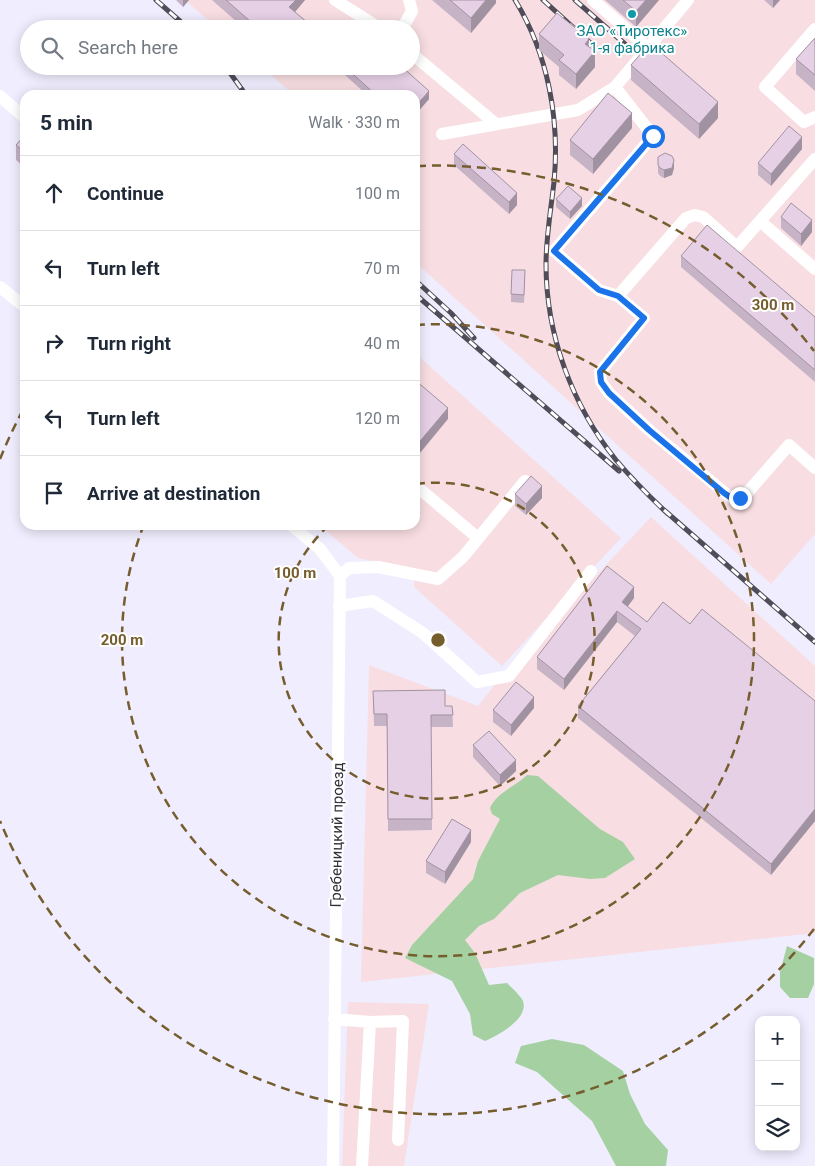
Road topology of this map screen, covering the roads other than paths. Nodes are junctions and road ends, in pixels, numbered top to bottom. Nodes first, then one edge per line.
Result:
1 (336, 0) edge
2 (410, 0) edge
3 (592, 0) edge
4 (688, 0) edge
5 (367, 20) edge
6 (407, 20) edge
7 (815, 29) edge
8 (648, 48) junction
9 (420, 60) edge
10 (615, 87) junction
11 (0, 96) edge
12 (20, 114) edge
13 (815, 117) edge
14 (496, 124) junction
15 (442, 134) dead end
16 (815, 159) edge
17 (760, 221) junction
18 (815, 269) edge
19 (0, 287) edge
20 (618, 296) junction
21 (20, 303) edge
22 (815, 468) edge
23 (525, 481) edge
24 (420, 489) edge
25 (297, 530) edge
26 (478, 538) junction
27 (591, 571) dead end
28 (340, 576) junction
29 (339, 606) junction
30 (334, 1019) junction
31 (370, 1022) junction
32 (398, 1140) dead end
33 (332, 1166) edge
34 (362, 1166) edge

1 - 5 street
2 - 6 street
3 - 8 street
4 - 8 street
7 - 13 street
8 - 10 street
9 - 14 street
10 - 14 street
10 - 20 street
11 - 12 street
14 - 15 street
16 - 17 street
17 - 18 street
17 - 20 street
19 - 21 street
20 - 22 street
23 - 26 street
24 - 26 street
25 - 28 street
26 - 28 street
27 - 29 street
28 - 29 street, Гребеницкий проезд
29 - 30 street, Гребеницкий проезд
30 - 31 street
30 - 33 street, Гребеницкий проезд
31 - 32 street
31 - 34 street

